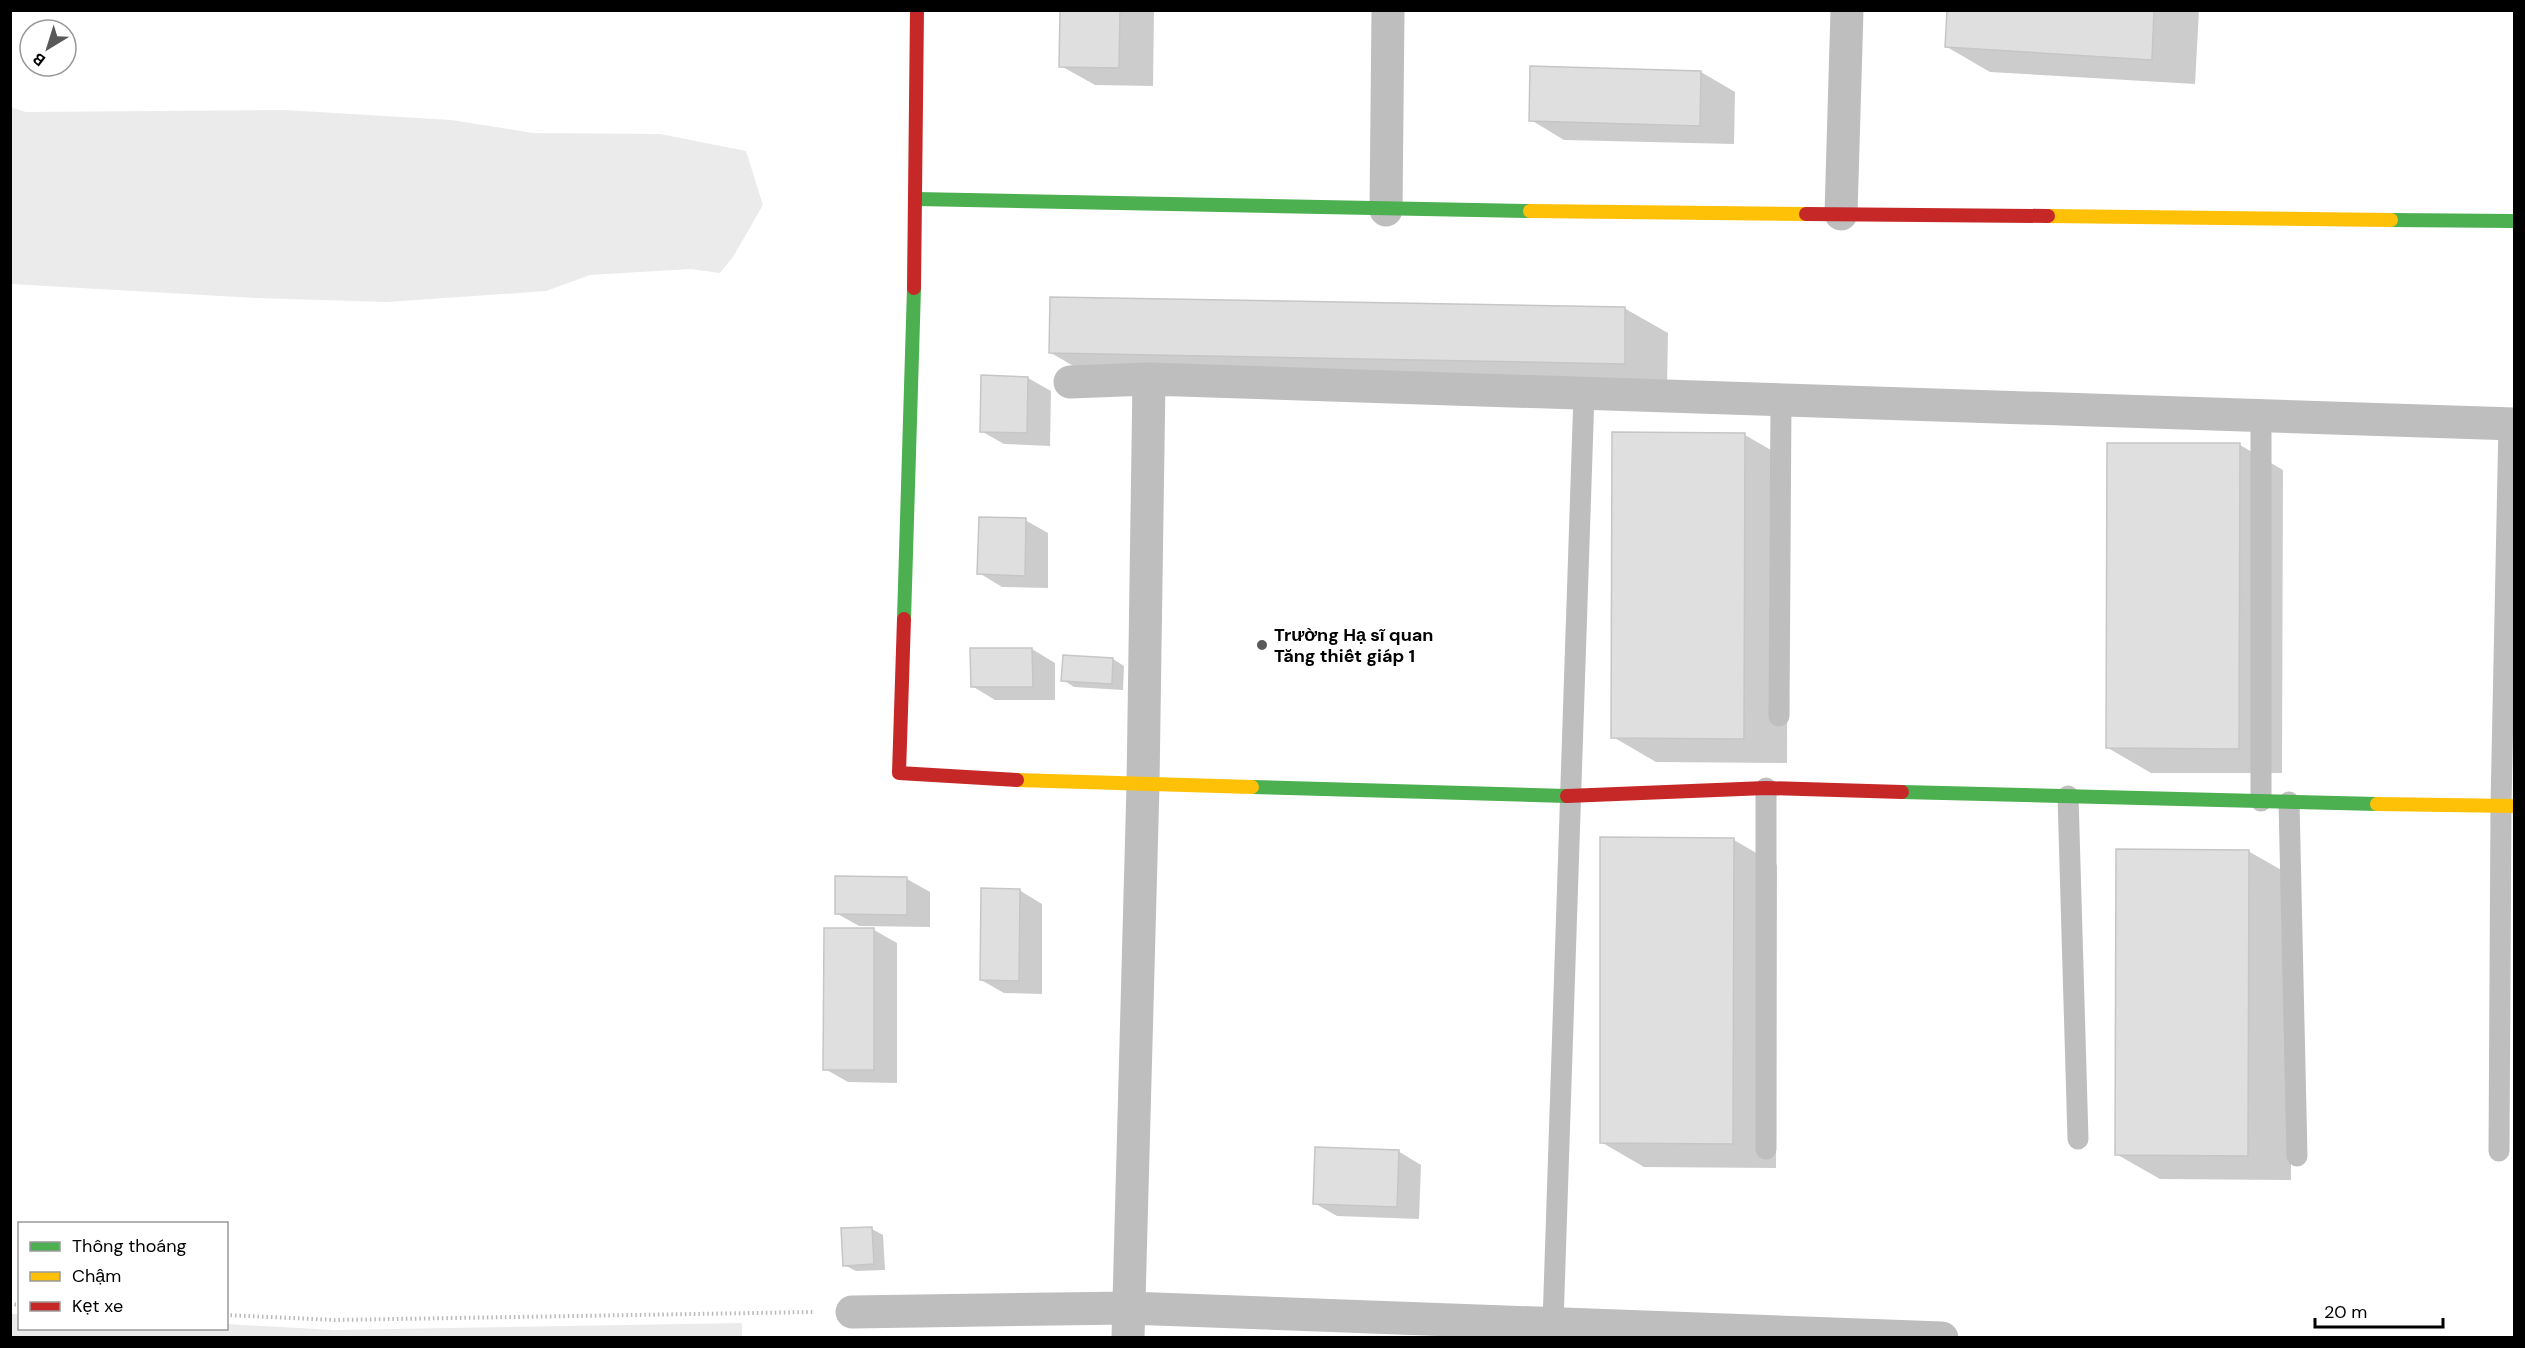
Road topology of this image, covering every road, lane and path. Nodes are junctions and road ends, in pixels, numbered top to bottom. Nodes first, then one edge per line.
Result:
1 (917, 10) edge
2 (1388, 10) edge
3 (1847, 10) edge
4 (916, 199) junction
5 (1386, 210) junction
6 (1841, 214) junction
7 (2514, 220) edge
8 (1149, 379) junction
9 (1070, 382) dead end
10 (1584, 394) junction
11 (1781, 400) junction
12 (2261, 416) junction
13 (2512, 424) edge
14 (1779, 716) dead end
15 (1143, 785) junction
16 (1766, 788) junction
17 (1570, 796) junction
18 (2068, 796) junction
19 (2261, 801) junction
20 (2289, 802) junction
21 (2508, 805) edge
22 (2078, 1139) dead end
23 (1766, 1149) dead end
24 (2499, 1151) dead end
25 (2297, 1156) dead end
26 (852, 1312) joint
27 (228, 1315) edge
28 (1128, 1323) edge
29 (1553, 1323) junction
30 (1599, 1331) edge
31 (1942, 1338) edge

1 - 4 street
2 - 5 street
3 - 6 street
4 - 5 street
4 - 15 street
5 - 6 street
6 - 7 street
8 - 9 street
8 - 10 street
8 - 15 street
10 - 11 street
10 - 17 lane
11 - 12 street
11 - 14 lane
12 - 13 street
12 - 19 lane
13 - 21 lane
15 - 17 street
15 - 28 street
16 - 17 street
16 - 18 street
16 - 23 lane
17 - 29 lane
18 - 19 street
18 - 22 lane
19 - 20 street
20 - 21 street
20 - 25 lane
21 - 24 lane
26 - 27 path
26 - 28 street
28 - 29 street
29 - 30 street
30 - 31 street

